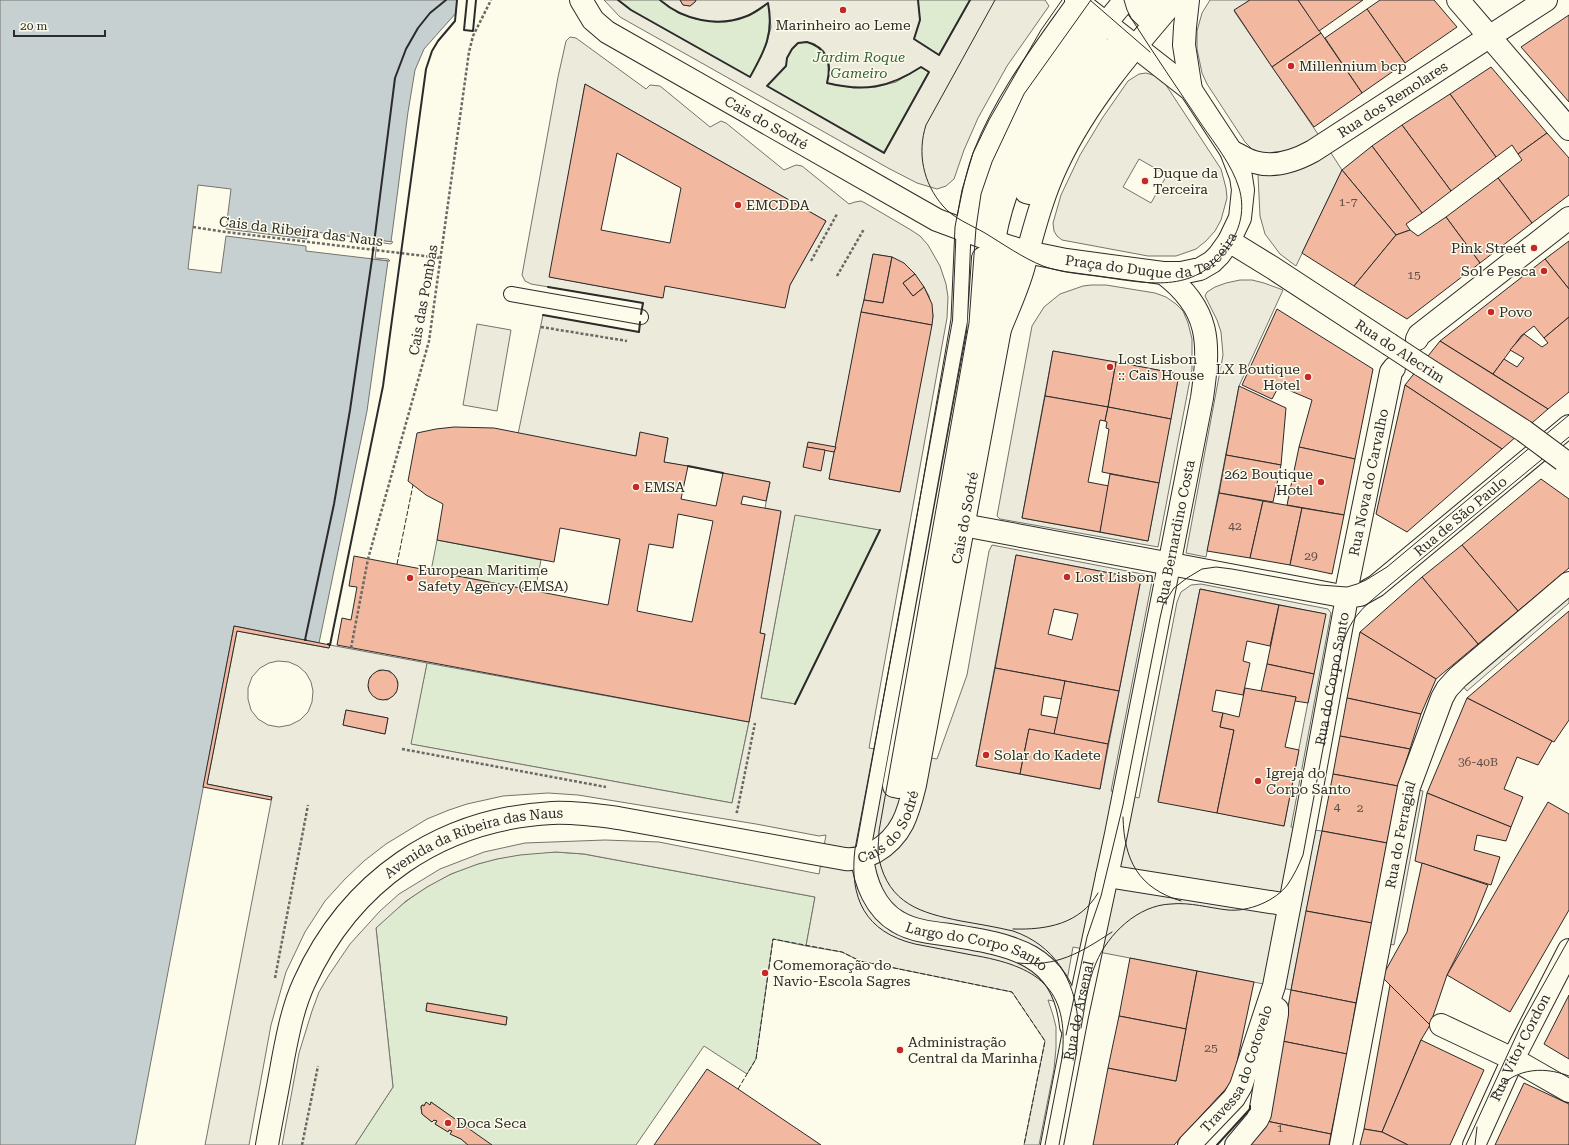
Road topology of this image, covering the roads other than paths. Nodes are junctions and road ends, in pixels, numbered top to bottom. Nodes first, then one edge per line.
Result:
1 (580, 0) edge
2 (1076, 0) edge
3 (1124, 0) edge
4 (1147, 0) edge
5 (1158, 0) edge
6 (1175, 0) edge
7 (1188, 0) edge
8 (1458, 0) edge
9 (1546, 0) edge
10 (1096, 24) junction
11 (1489, 37) junction
12 (1136, 46) junction
13 (1112, 52) joint
14 (1191, 90) junction
15 (1569, 129) edge
16 (1231, 151) junction
17 (1569, 218) edge
18 (964, 230) junction
19 (994, 241) junction
20 (1229, 241) junction
21 (1027, 252) junction
22 (1163, 273) junction
23 (511, 294) dead end
24 (641, 317) dead end
25 (960, 321) joint
26 (1000, 329) junction
27 (978, 333) joint
28 (1417, 339) dead end
29 (1394, 368) dead end
30 (1569, 426) edge
31 (1566, 462) edge
32 (963, 525) junction
33 (1170, 564) junction
34 (1569, 583) edge
35 (1347, 597) junction
36 (862, 858) junction
37 (1107, 876) junction
38 (1289, 905) junction
39 (1569, 950) edge
40 (1274, 986) junction
41 (1441, 1025) dead end
42 (1071, 1047) junction
43 (1513, 1059) junction
44 (1569, 1091) edge
45 (267, 1145) edge
46 (1052, 1145) edge
47 (1189, 1145) edge
48 (1236, 1145) edge
49 (1341, 1145) edge
50 (1474, 1145) edge

1 - 18 street, Cais do Sodré
2 - 10 street, Praça do Duque da Terceira
2 - 18 lane, Praça do Duque da Terceira
3 - 10 street
4 - 5 street
6 - 12 street
7 - 14 street
8 - 11 street
9 - 11 street, Rua dos Remolares
10 - 10 street
10 - 12 street, Praça do Duque da Terceira
10 - 19 street
11 - 15 street
11 - 16 street, Rua dos Remolares
12 - 14 street, Praça do Duque da Terceira
12 - 21 street
13 - 13 street
14 - 16 street, Praça do Duque da Terceira
16 - 20 street, Praça do Duque da Terceira
17 - 28 street
18 - 19 street, Praça do Duque da Terceira
18 - 25 lane, Praça do Duque da Terceira
19 - 21 street, Praça do Duque da Terceira
19 - 26 street
20 - 22 street, Praça do Duque da Terceira
20 - 31 street, Rua do Alecrim, bridge
21 - 22 street, Praça do Duque da Terceira
21 - 26 street
22 - 33 street, Rua Bernardino Costa
23 - 24 lane
25 - 36 lane, Cais do Sodré
26 - 32 street, Cais do Sodré
27 - 27 street
29 - 35 street, Rua Nova do Carvalho
30 - 35 street, Rua de São Paulo
32 - 33 street
32 - 36 street, Cais do Sodré
33 - 35 street
33 - 37 street, Rua Bernardino Costa
34 - 49 street, Rua do Ferragial
35 - 38 street, Rua do Corpo Santo
36 - 42 street, Largo do Corpo Santo
36 - 45 street, Avenida da Ribeira das Naus
37 - 38 street
37 - 42 street, Rua do Arsenal
38 - 40 street
39 - 43 street, Rua Vítor Cordon
40 - 47 street, Travessa do Cotovelo
40 - 48 street
41 - 43 street
42 - 46 street, Rua do Arsenal
43 - 44 street
43 - 50 street, Rua Vítor Cordon

